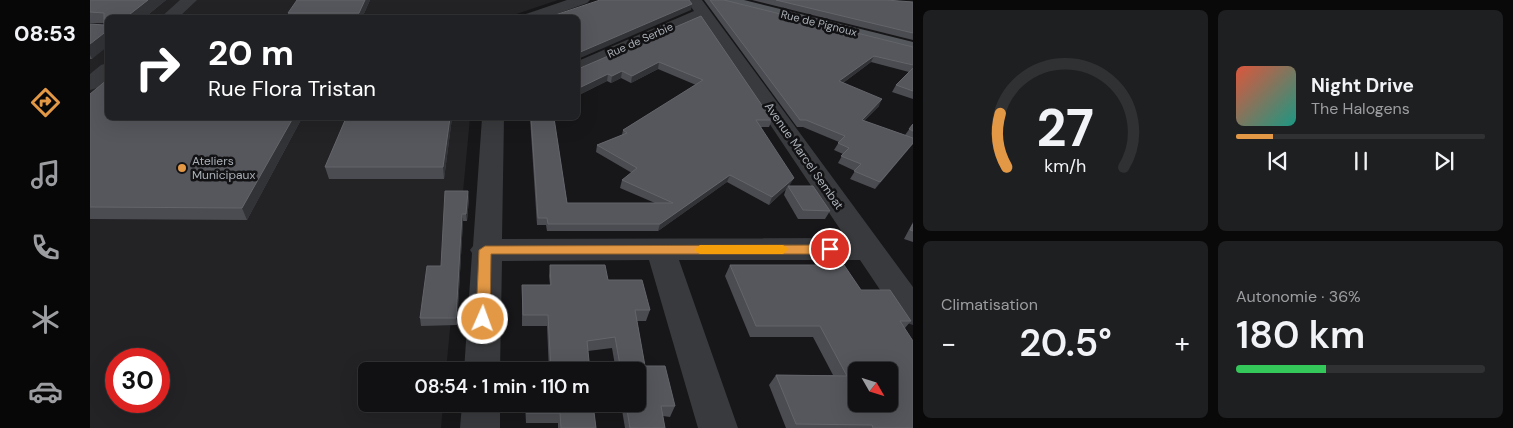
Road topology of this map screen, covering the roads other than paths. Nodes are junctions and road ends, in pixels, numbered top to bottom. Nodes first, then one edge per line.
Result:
1 (189, 0) edge
2 (582, 0) edge
3 (728, 0) edge
4 (698, 6) edge
5 (172, 15) edge
6 (538, 15) edge
7 (913, 47) edge
8 (580, 67) edge
9 (105, 72) edge
10 (90, 84) edge
11 (493, 120) edge
12 (870, 249) junction
13 (485, 250) junction
14 (661, 250) junction
15 (913, 312) edge
16 (482, 362) edge
17 (480, 412) edge
18 (480, 428) edge
19 (718, 428) edge

1 - 5 street
2 - 6 street
3 - 7 main road, Rue de Pignoux
4 - 8 street, Rue de Serbie
4 - 12 street, Avenue Marcel Sembat
9 - 10 street
11 - 13 street
12 - 14 street
12 - 15 street, Avenue Marcel Sembat
13 - 14 street
13 - 16 street
14 - 19 street
17 - 18 street

